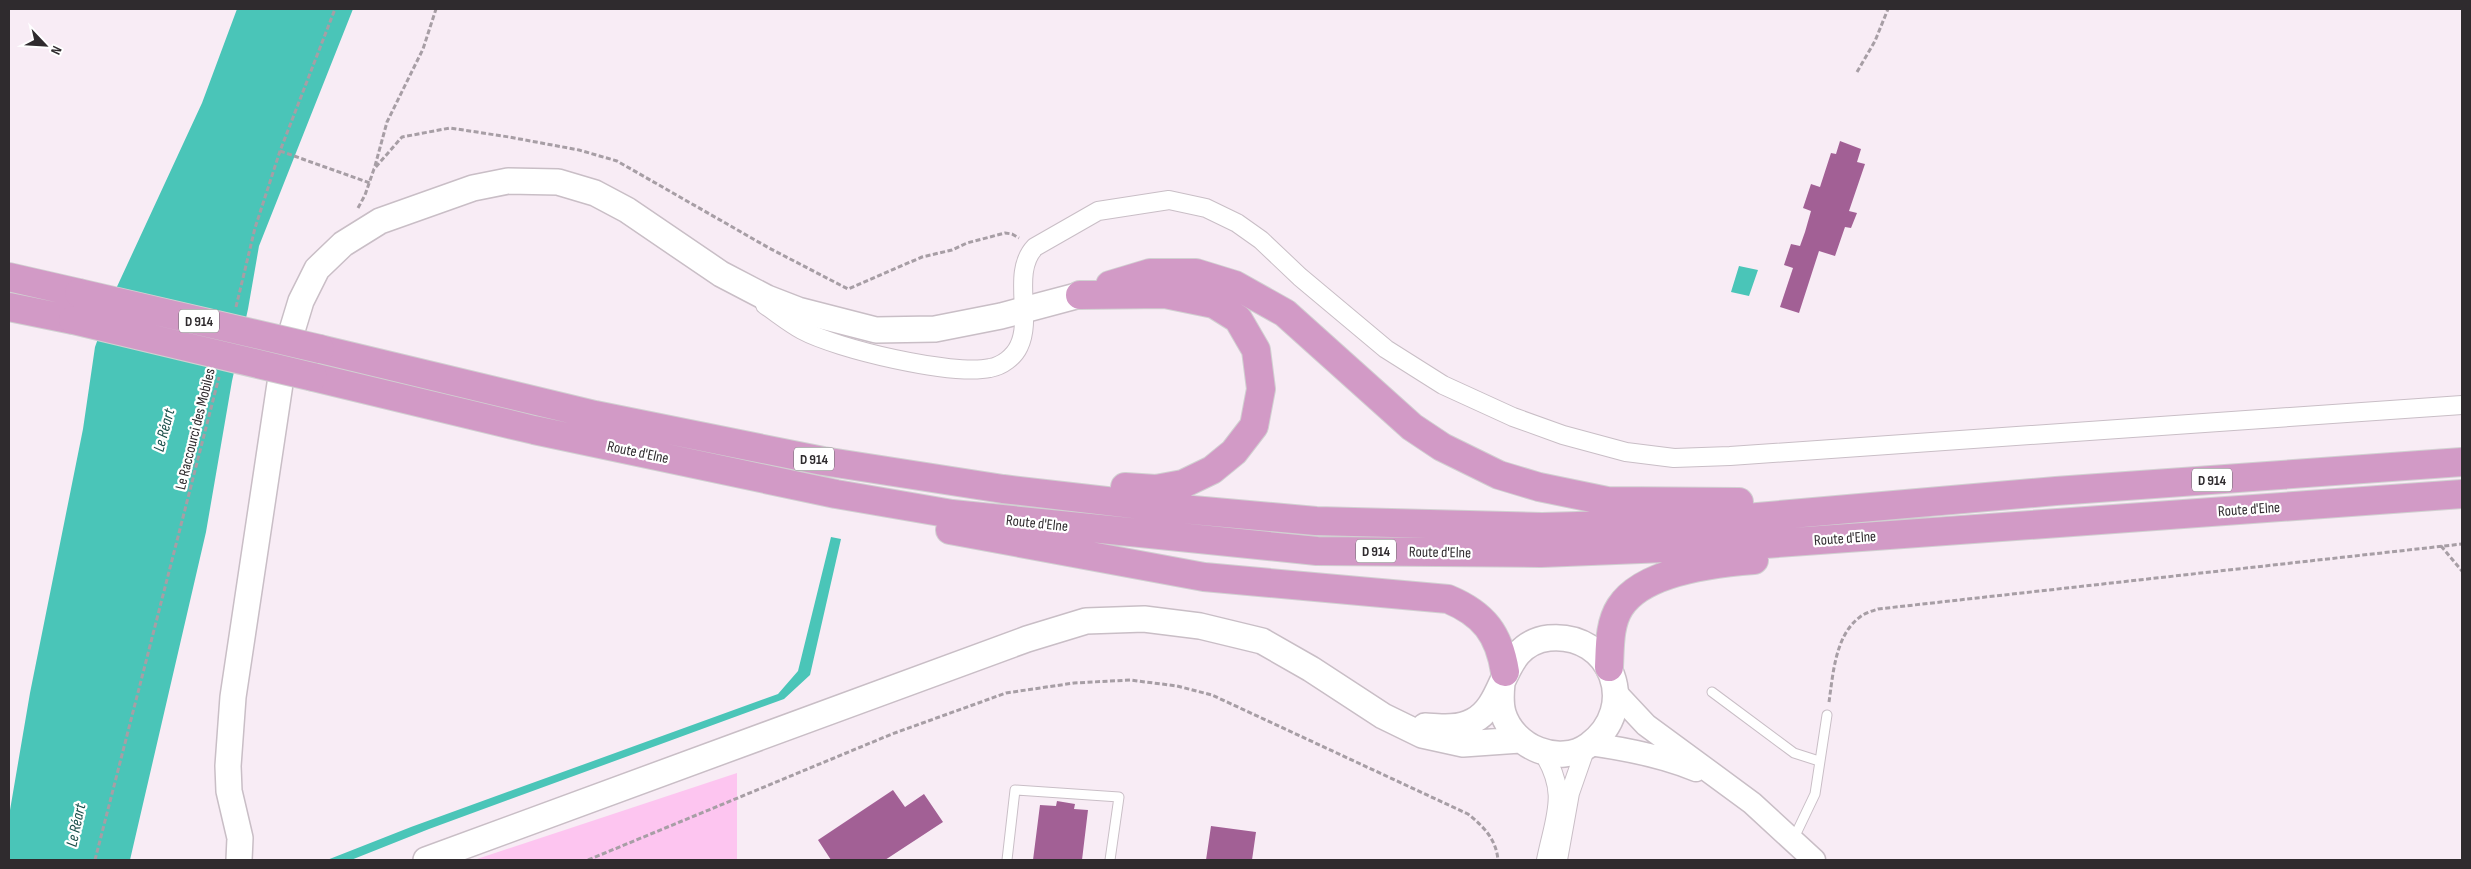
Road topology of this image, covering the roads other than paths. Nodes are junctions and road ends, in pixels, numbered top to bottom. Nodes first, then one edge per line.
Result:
1 (721, 274) junction
2 (9, 277) edge
3 (1080, 294) junction
4 (9, 307) edge
5 (1024, 308) junction
6 (325, 350) junction
7 (2462, 405) edge
8 (628, 450) junction
9 (2462, 462) edge
10 (2458, 494) edge
11 (1961, 500) junction
12 (1609, 667) junction
13 (1503, 677) junction
14 (1712, 692) dead end
15 (1616, 693) junction
16 (1826, 715) road end
17 (1383, 716) junction
18 (1520, 740) junction
19 (1588, 745) junction
20 (1542, 751) junction
21 (1819, 761) junction
22 (1726, 782) junction
23 (1793, 840) junction
24 (240, 849) edge
25 (254, 860) edge
26 (426, 860) edge
27 (1008, 860) edge
28 (1110, 860) edge
29 (1546, 860) edge
30 (1558, 860) edge
31 (1814, 860) edge

1 - 5 main road
1 - 5 street
1 - 24 main road
2 - 6 highway, D 914, bridge
3 - 5 main road
3 - 6 highway
3 - 11 highway
4 - 8 highway, Route d'Elne / D 914, bridge
5 - 7 street
6 - 11 highway, Route d'Elne / D 914
8 - 10 highway, Route d'Elne / D 914
8 - 13 highway
9 - 11 highway, Route d'Elne / D 914
10 - 12 highway
12 - 13 main road
12 - 15 main road
13 - 17 main road
13 - 18 main road
14 - 21 lane
15 - 19 main road
15 - 22 street
16 - 21 lane
17 - 18 main road
17 - 26 main road
18 - 20 main road
19 - 20 main road
19 - 22 street
19 - 30 street
20 - 29 street
21 - 23 lane
22 - 23 street
23 - 31 street
24 - 25 main road
27 - 28 lane

